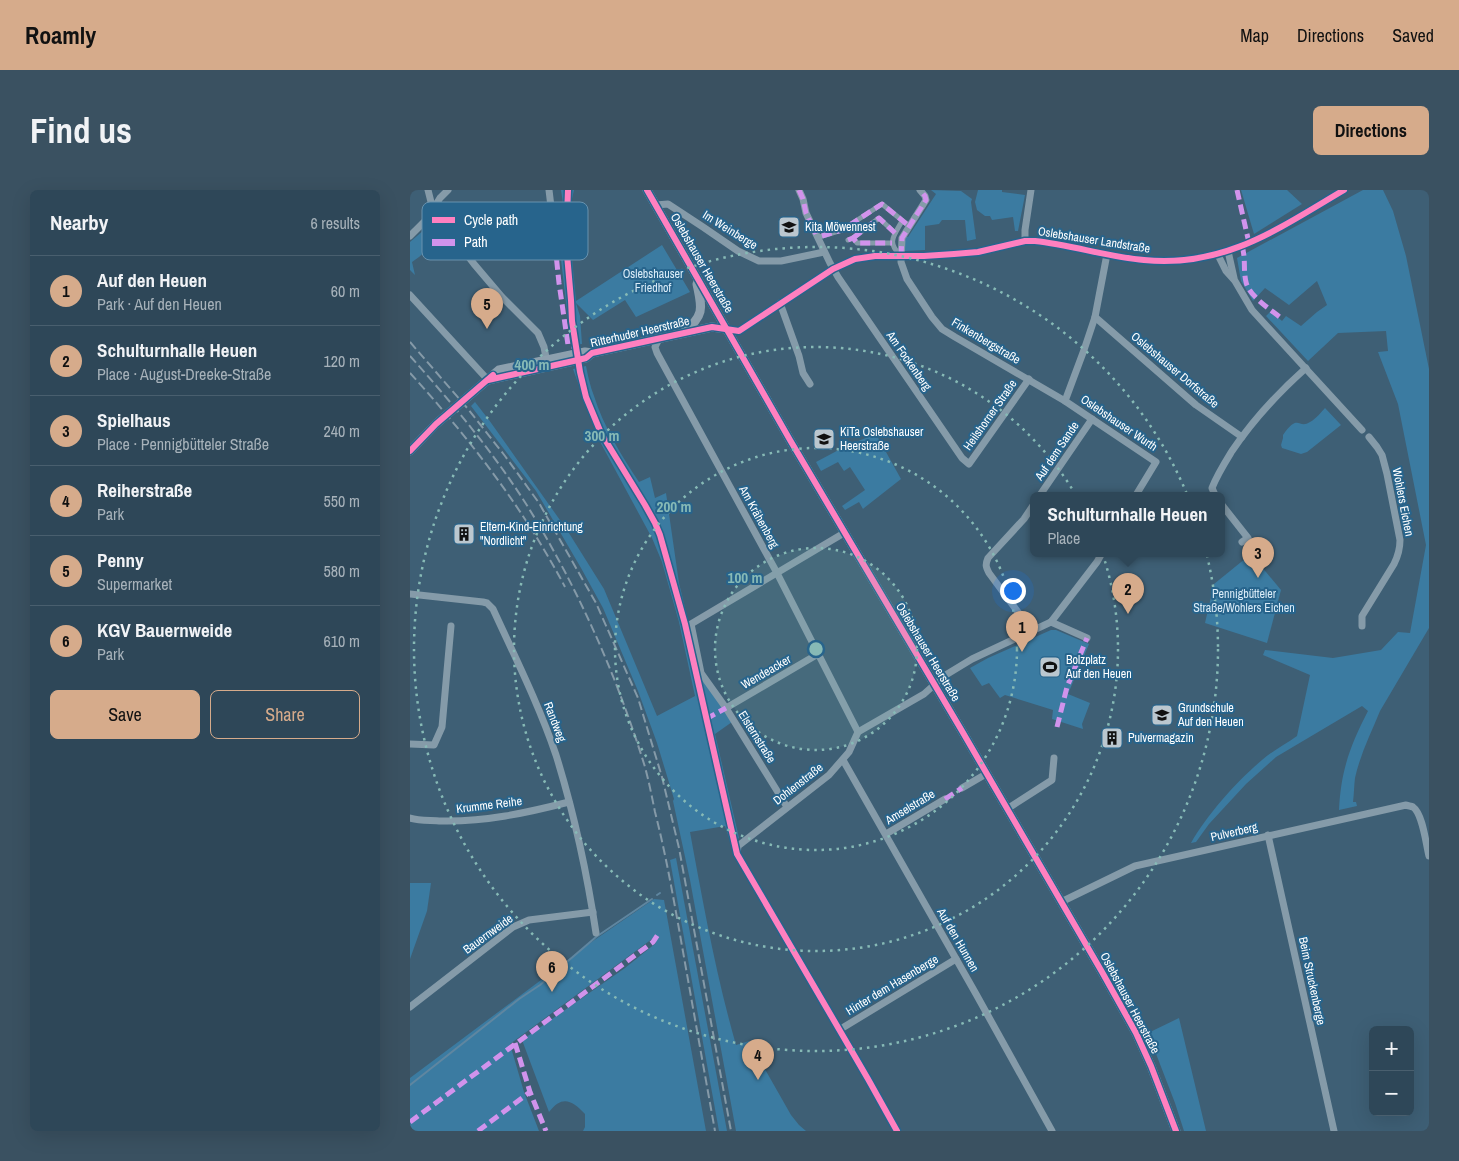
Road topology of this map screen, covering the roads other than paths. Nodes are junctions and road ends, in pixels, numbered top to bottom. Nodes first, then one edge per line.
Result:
1 (448, 190) edge
2 (647, 190) edge
3 (799, 190) edge
4 (920, 190) edge
5 (1031, 190) edge
6 (1341, 191) edge
7 (438, 202) edge
8 (656, 205) junction
9 (902, 221) junction
10 (422, 224) edge
11 (909, 226) junction
12 (895, 233) junction
13 (410, 236) edge
14 (822, 236) dead end
15 (1026, 241) junction
16 (874, 243) junction
17 (892, 243) junction
18 (1228, 251) junction
19 (824, 252) junction
20 (1107, 254) junction
21 (1218, 255) junction
22 (875, 256) junction
23 (901, 256) junction
24 (471, 260) edge
25 (833, 269) junction
26 (699, 280) junction
27 (1235, 281) junction
28 (410, 295) edge
29 (780, 303) junction
30 (1095, 317) junction
31 (726, 329) junction
32 (682, 333) junction
33 (659, 339) junction
34 (547, 363) junction
35 (1306, 368) junction
36 (488, 380) junction
37 (1029, 380) junction
38 (810, 384) dead end
39 (1065, 401) junction
40 (1092, 419) junction
41 (1362, 430) dead end
42 (1242, 437) junction
43 (1369, 437) dead end
44 (410, 451) edge
45 (969, 464) joint
46 (1042, 492) edge
47 (1138, 492) edge
48 (1214, 492) edge
49 (1225, 509) edge
50 (1030, 510) edge
51 (844, 533) junction
52 (1242, 542) dead end
53 (1100, 557) edge
54 (777, 573) junction
55 (410, 594) edge
56 (1051, 622) junction
57 (451, 626) dead end
58 (1362, 626) dead end
59 (1032, 631) junction
60 (1087, 638) dead end
61 (818, 654) junction
62 (934, 685) junction
63 (726, 708) junction
64 (858, 732) junction
65 (410, 744) edge
66 (1054, 758) dead end
67 (843, 760) junction
68 (986, 774) junction
69 (962, 788) dead end
70 (945, 799) dead end
71 (569, 802) junction
72 (787, 807) junction
73 (1007, 809) junction
74 (410, 818) edge
75 (886, 834) junction
76 (1268, 835) junction
77 (1429, 856) edge
78 (1061, 902) junction
79 (593, 912) junction
80 (596, 933) dead end
81 (956, 959) junction
82 (410, 1007) edge
83 (839, 1030) junction
84 (897, 1131) edge
85 (1052, 1131) edge
86 (1176, 1131) edge
87 (1334, 1131) edge

1 - 7 street
2 - 8 main road, Oslebshauser Heerstraße
3 - 19 street, Am Fockenberg
4 - 11 street
5 - 15 street
6 - 18 street, Oslebshauser Landstraße
8 - 19 street, Im Weinberge
8 - 26 main road, Oslebshauser Heerstraße
9 - 11 street
9 - 12 street
9 - 14 street
10 - 13 street
11 - 23 street
12 - 16 street
12 - 17 street
15 - 20 street, Oslebshauser Landstraße
15 - 23 street, Oslebshauser Landstraße
16 - 17 street
16 - 22 street
17 - 23 street
18 - 21 street, Oslebshauser Landstraße
18 - 27 street
19 - 25 street, Am Fockenberg
20 - 21 street, Oslebshauser Landstraße
20 - 30 street, Oslebshauser Wurth
21 - 27 street
22 - 23 street, Oslebshauser Landstraße
22 - 25 street, Oslebshauser Landstraße
23 - 37 street, Finkenbergstraße
24 - 34 street
25 - 29 street, Oslebshauser Landstraße
25 - 45 street, Am Fockenberg
26 - 31 main road, Oslebshauser Heerstraße
26 - 32 main road
27 - 35 street
28 - 36 street
29 - 31 street, Oslebshauser Landstraße
29 - 38 street
30 - 39 street, Oslebshauser Wurth
30 - 42 street, Oslebshauser Dorfstraße
31 - 32 main road, Ritterhuder Heerstraße
31 - 51 main road, Oslebshauser Heerstraße
32 - 33 main road, Ritterhuder Heerstraße
33 - 34 main road, Ritterhuder Heerstraße
33 - 54 street, Am Krähenberg
34 - 36 main road, Ritterhuder Heerstraße
35 - 41 street
35 - 42 street
36 - 44 main road, Ritterhuder Heerstraße
37 - 39 street, Finkenbergstraße
37 - 45 street, Heilshorner Straße
39 - 40 street, Oslebshauser Wurth
40 - 46 street, Auf dem Sande
40 - 47 street, Oslebshauser Wurth
42 - 48 street
43 - 58 street, Wohlers Eichen
49 - 52 street
50 - 59 street
51 - 54 street
51 - 62 main road, Oslebshauser Heerstraße
53 - 56 street
54 - 61 street, Am Krähenberg
54 - 63 street, Elsternstraße
55 - 71 street, Randweg
56 - 59 street
56 - 60 street
57 - 65 street
59 - 62 street
61 - 63 street, Wendeacker
61 - 64 street, Am Krähenberg
62 - 64 street
62 - 68 main road, Oslebshauser Heerstraße
63 - 72 street, Elsternstraße
64 - 67 street, Dohlenstraße
66 - 73 street
67 - 72 street, Dohlenstraße
67 - 75 street, Auf den Hunnen
68 - 69 street
68 - 73 main road, Oslebshauser Heerstraße
70 - 75 street, Amselstraße
71 - 74 street, Krumme Reihe
71 - 79 street, Randweg
72 - 83 street, Dohlenstraße
73 - 78 main road, Oslebshauser Heerstraße
75 - 81 street, Auf den Hunnen
76 - 77 street, Pulverberg
76 - 78 street, Pulverberg
76 - 87 street, Beim Struckenberge
78 - 86 main road, Oslebshauser Heerstraße
79 - 80 street, Randweg
79 - 82 street, Bauernweide
81 - 83 street, Hinter dem Hasenberge
81 - 85 street, Auf den Hunnen
83 - 84 street

